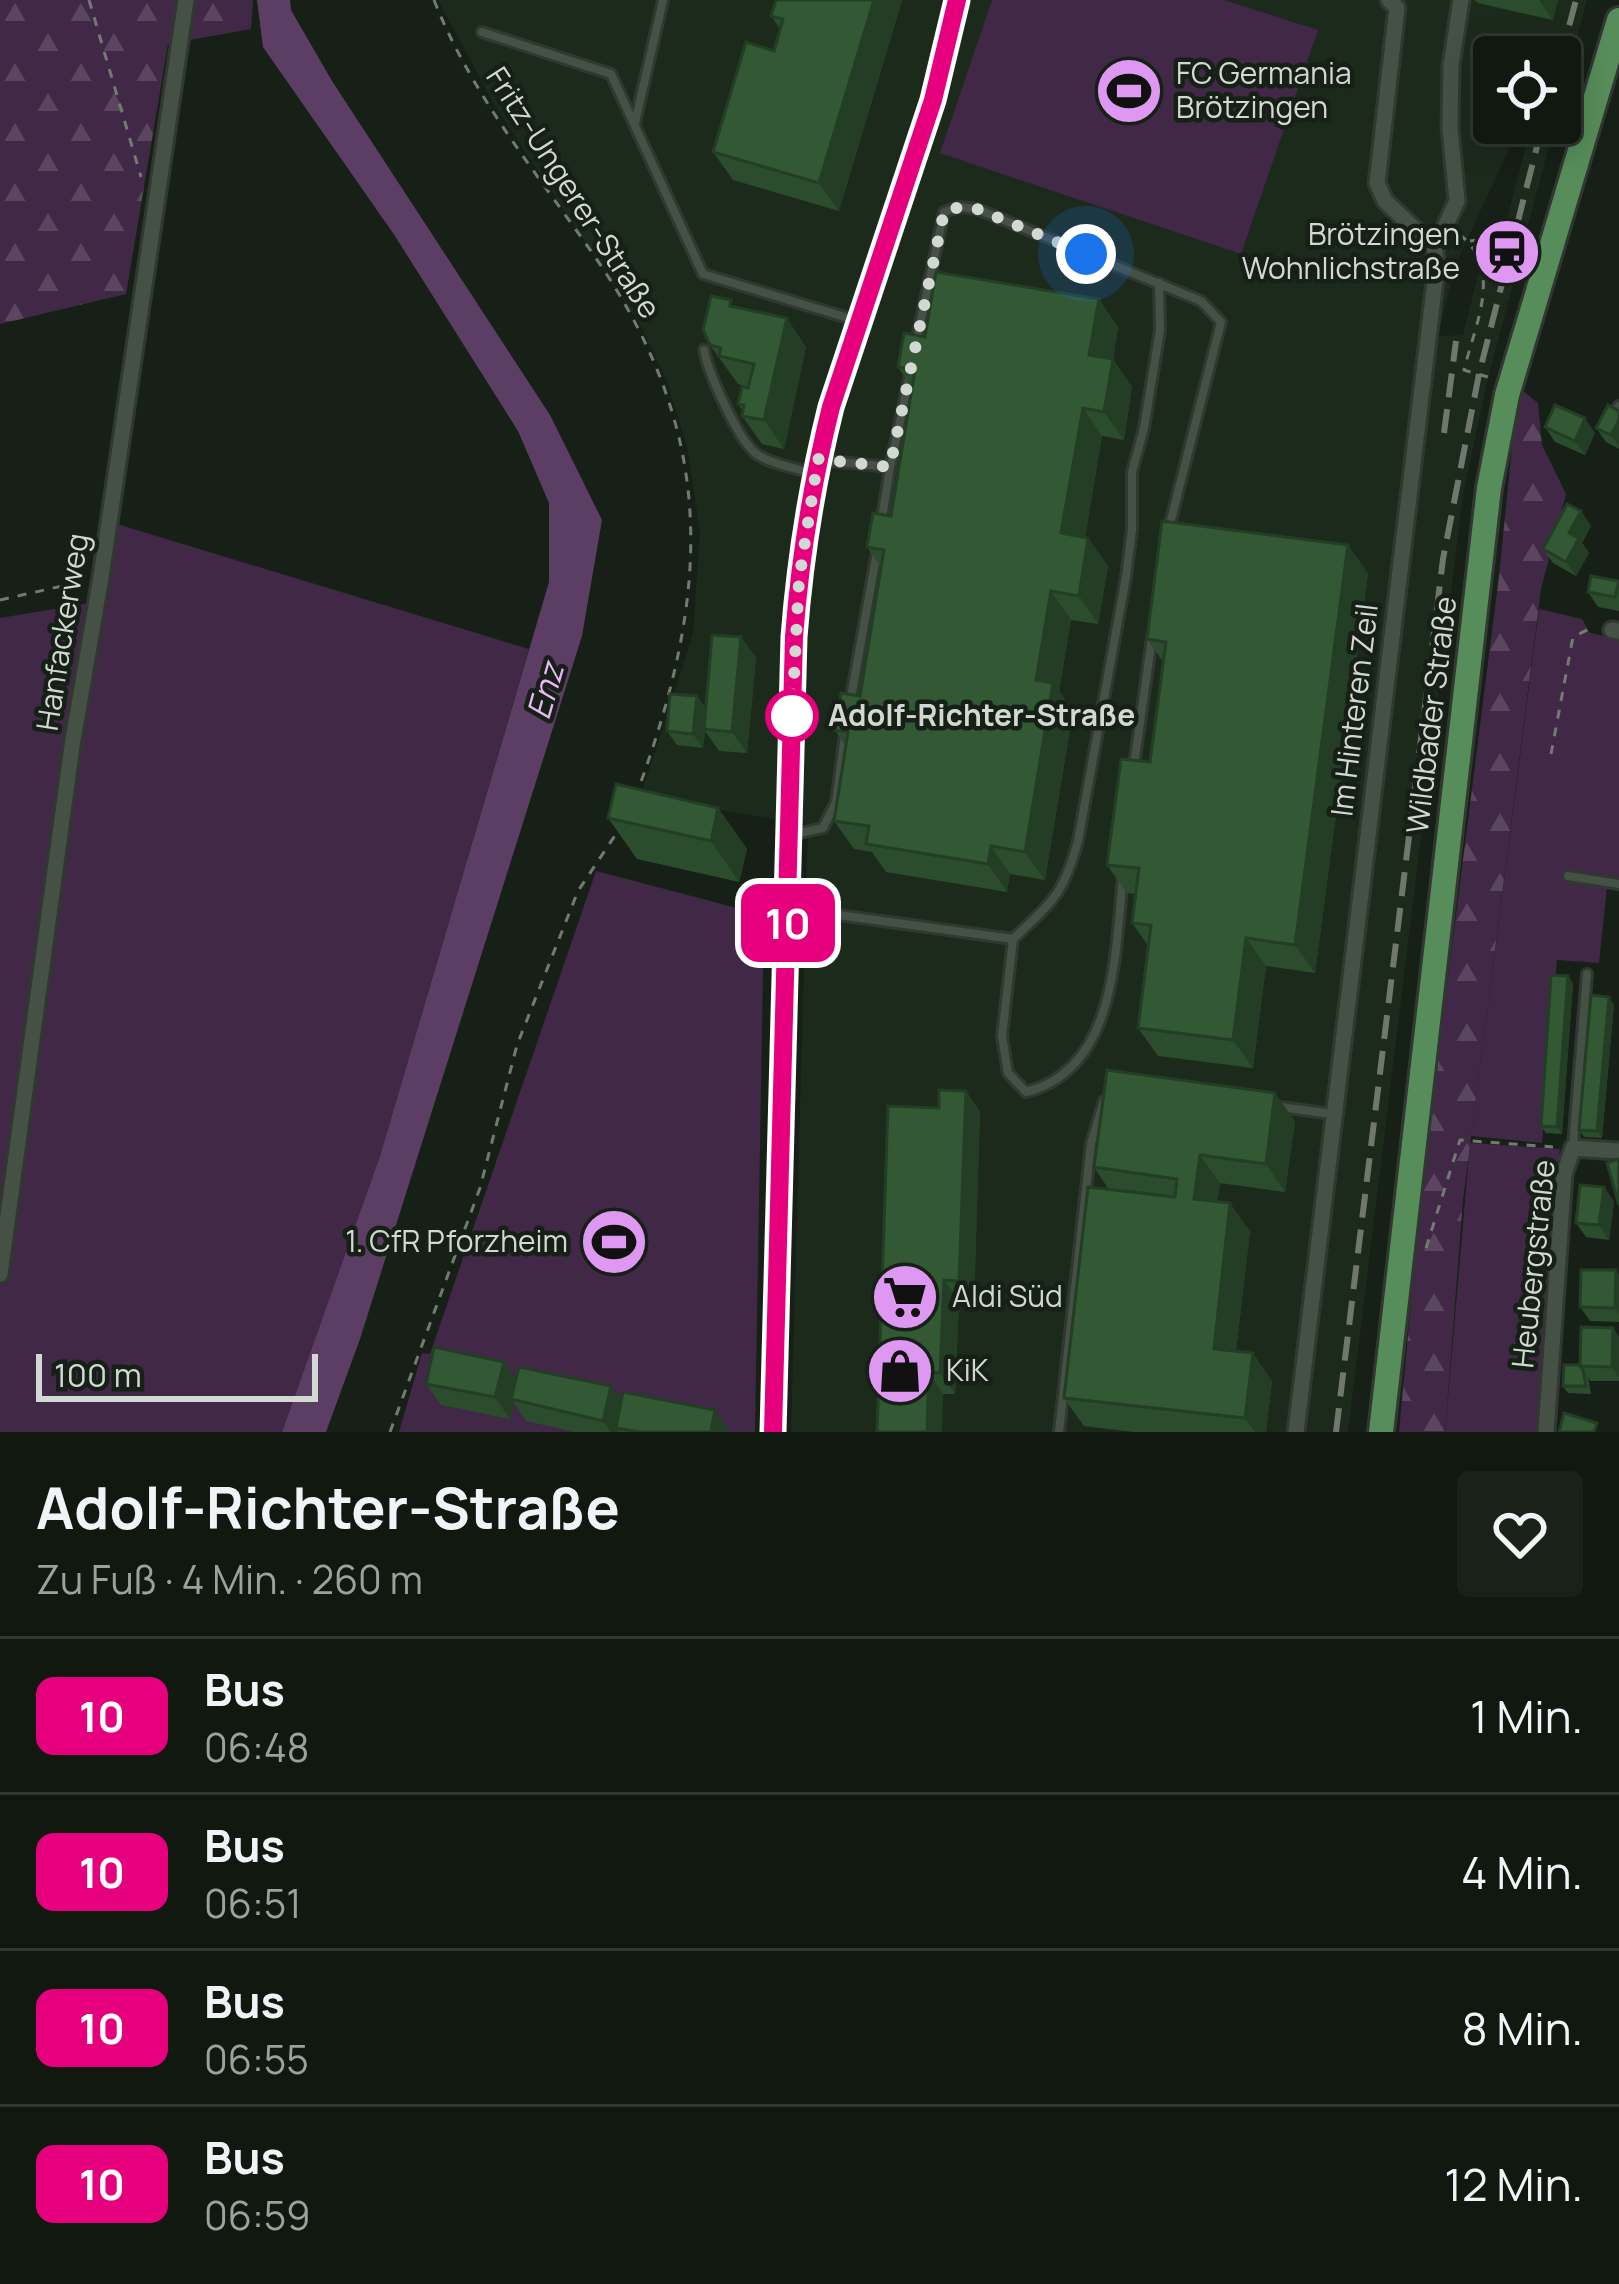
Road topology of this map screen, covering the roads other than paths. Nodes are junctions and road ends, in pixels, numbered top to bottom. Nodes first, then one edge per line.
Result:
1 (186, 0) edge
2 (663, 0) edge
3 (957, 0) edge
4 (1389, 0) edge
5 (1461, 0) edge
6 (1619, 20) edge
7 (482, 32) dead end
8 (634, 125) junction
9 (1435, 248) junction
10 (1159, 284) junction
11 (858, 321) junction
12 (704, 350) edge
13 (817, 467) junction
14 (890, 467) junction
15 (1168, 535) edge
16 (1154, 622) edge
17 (849, 709) edge
18 (846, 728) edge
19 (1132, 776) edge
20 (790, 835) junction
21 (1124, 868) edge
22 (1568, 876) dead end
23 (1619, 884) edge
24 (788, 908) junction
25 (1012, 939) junction
26 (1586, 974) dead end
27 (1117, 1088) edge
28 (1268, 1106) edge
29 (1333, 1114) junction
30 (1573, 1148) junction
31 (1619, 1151) edge
32 (0, 1274) edge
33 (773, 1432) edge
34 (1059, 1432) edge
35 (1296, 1432) edge
36 (1381, 1432) edge
37 (1546, 1432) edge

1 - 32 street, Hanfackerweg
2 - 8 lane
3 - 11 street
4 - 9 street
5 - 9 street, Im Hinteren Zeil
6 - 36 main road, Wildbader Straße
7 - 8 lane
8 - 11 lane
9 - 29 street, Im Hinteren Zeil
10 - 14 lane
10 - 15 lane
10 - 25 lane
11 - 13 street
12 - 13 lane
13 - 14 lane
13 - 20 street
14 - 17 lane
16 - 19 lane
18 - 20 lane
20 - 24 street
21 - 25 lane
22 - 23 lane
24 - 25 lane
24 - 33 street
26 - 30 lane
27 - 34 lane
28 - 29 lane
29 - 35 street, Im Hinteren Zeil
30 - 31 street, Heubergstraße
30 - 37 street, Heubergstraße

